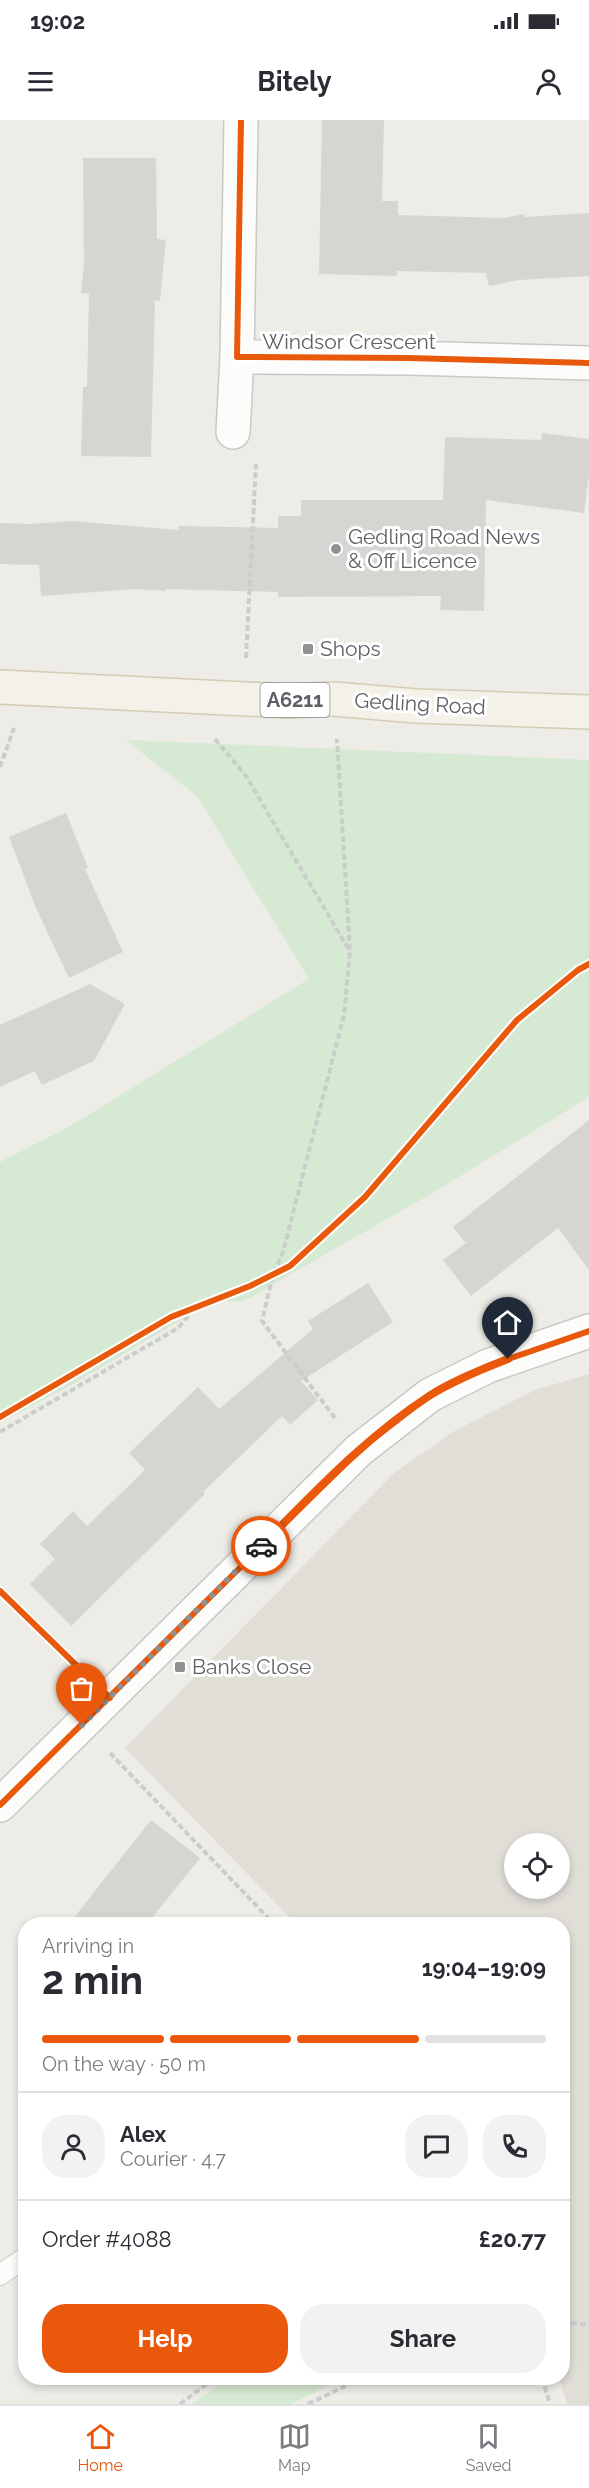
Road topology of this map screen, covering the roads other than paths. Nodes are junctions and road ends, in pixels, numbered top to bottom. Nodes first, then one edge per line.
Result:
1 (241, 120) edge
2 (237, 357) junction
3 (589, 363) edge
4 (232, 432) road end
5 (0, 687) edge
6 (589, 712) edge
7 (589, 1330) edge
8 (0, 1805) edge
9 (18, 2263) edge
10 (0, 2275) edge

1 - 2 street, Windsor Crescent
2 - 3 street, Windsor Crescent
2 - 4 street, Windsor Crescent
5 - 6 main road, Gedling Road / A6211
7 - 8 street
9 - 10 lane

